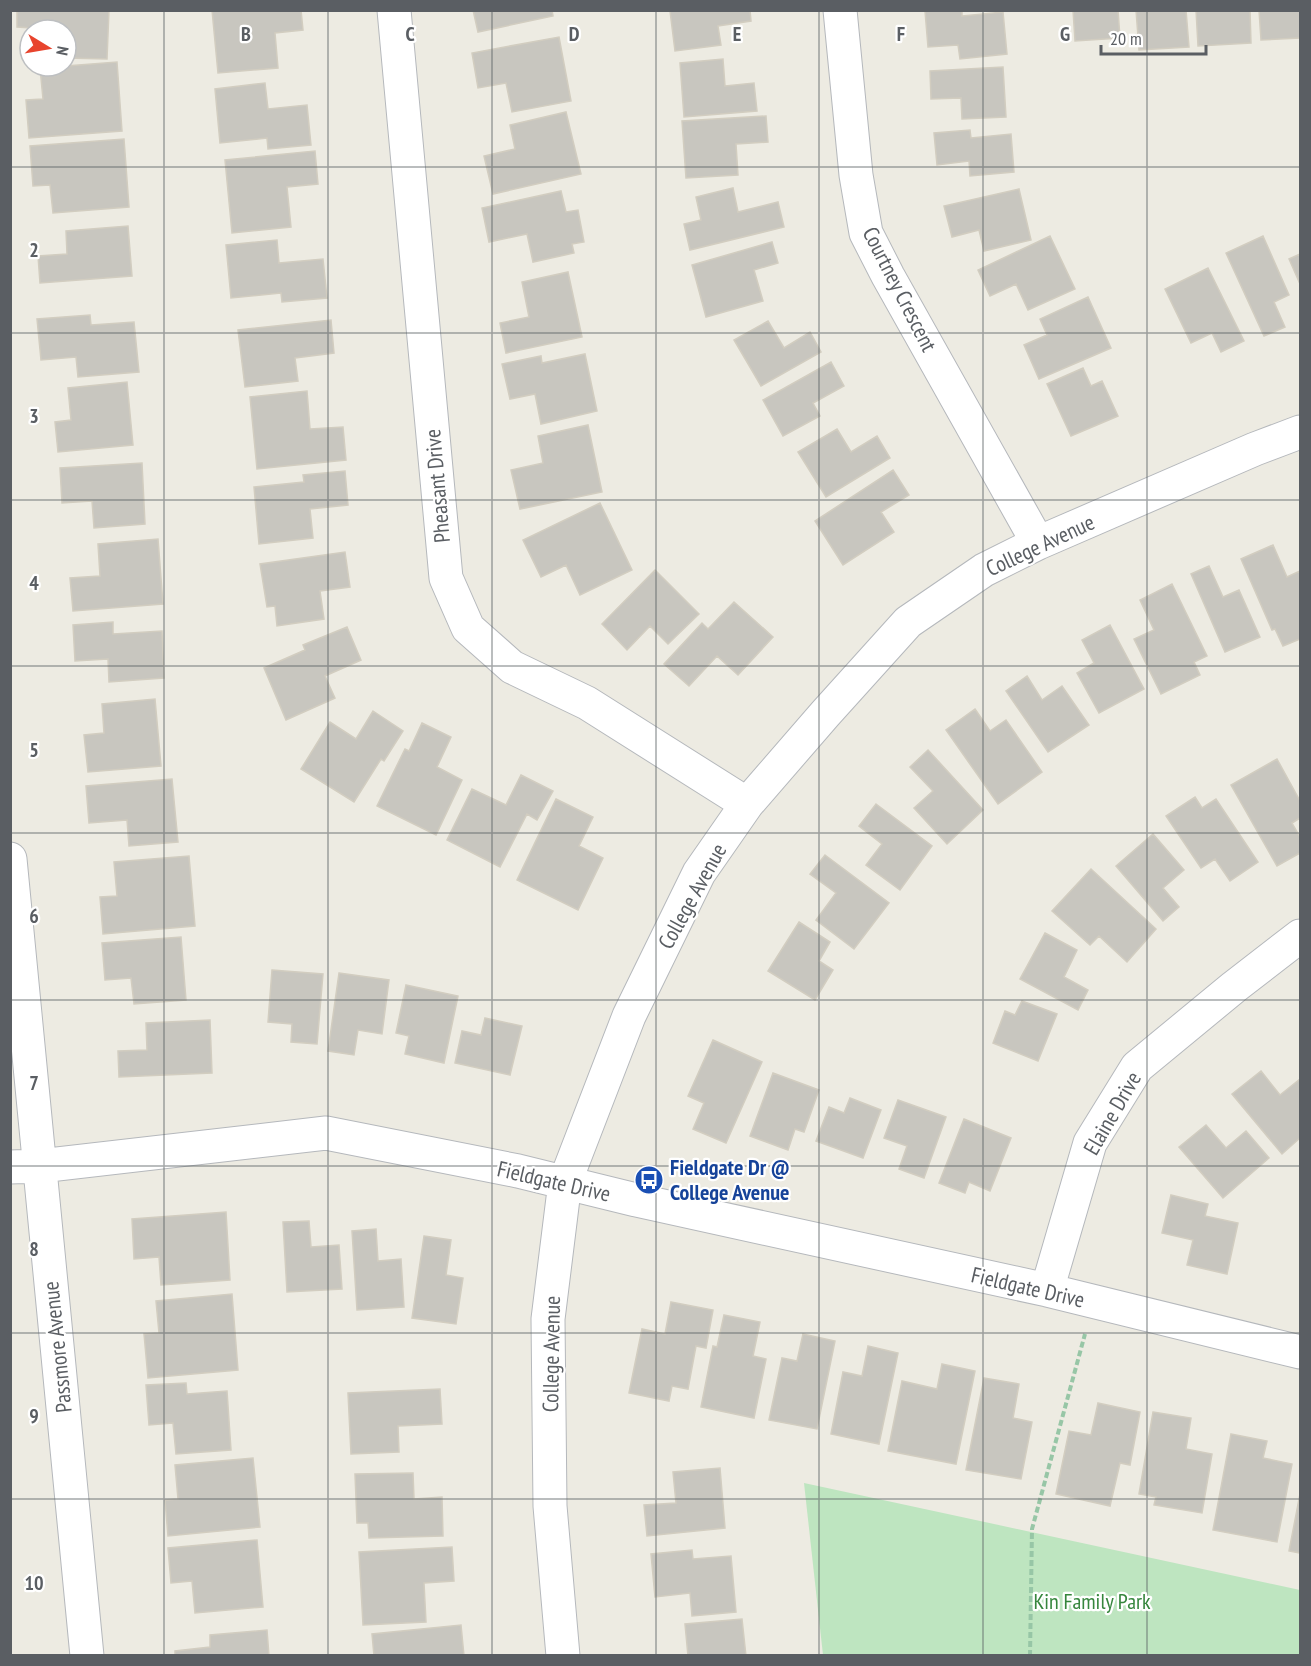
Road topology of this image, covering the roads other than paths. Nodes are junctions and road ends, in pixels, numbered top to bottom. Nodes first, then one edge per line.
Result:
1 (394, 10) edge
2 (840, 10) edge
3 (1300, 432) edge
4 (1038, 543) junction
5 (747, 804) junction
6 (10, 859) edge
7 (1300, 936) edge
8 (25, 1167) edge
9 (565, 1182) junction
10 (1047, 1290) junction
11 (1300, 1352) edge
12 (87, 1656) edge
13 (563, 1656) edge

1 - 5 street, Pheasant Drive
2 - 4 street, Courtney Crescent
3 - 4 street, College Avenue
4 - 5 street, College Avenue
5 - 9 street, College Avenue
6 - 8 street, Passmore Avenue
7 - 10 street, Elaine Drive
8 - 9 street, Fieldgate Drive
8 - 12 street, Passmore Avenue
9 - 10 street, Fieldgate Drive
9 - 13 street, College Avenue
10 - 11 street, Fieldgate Drive

